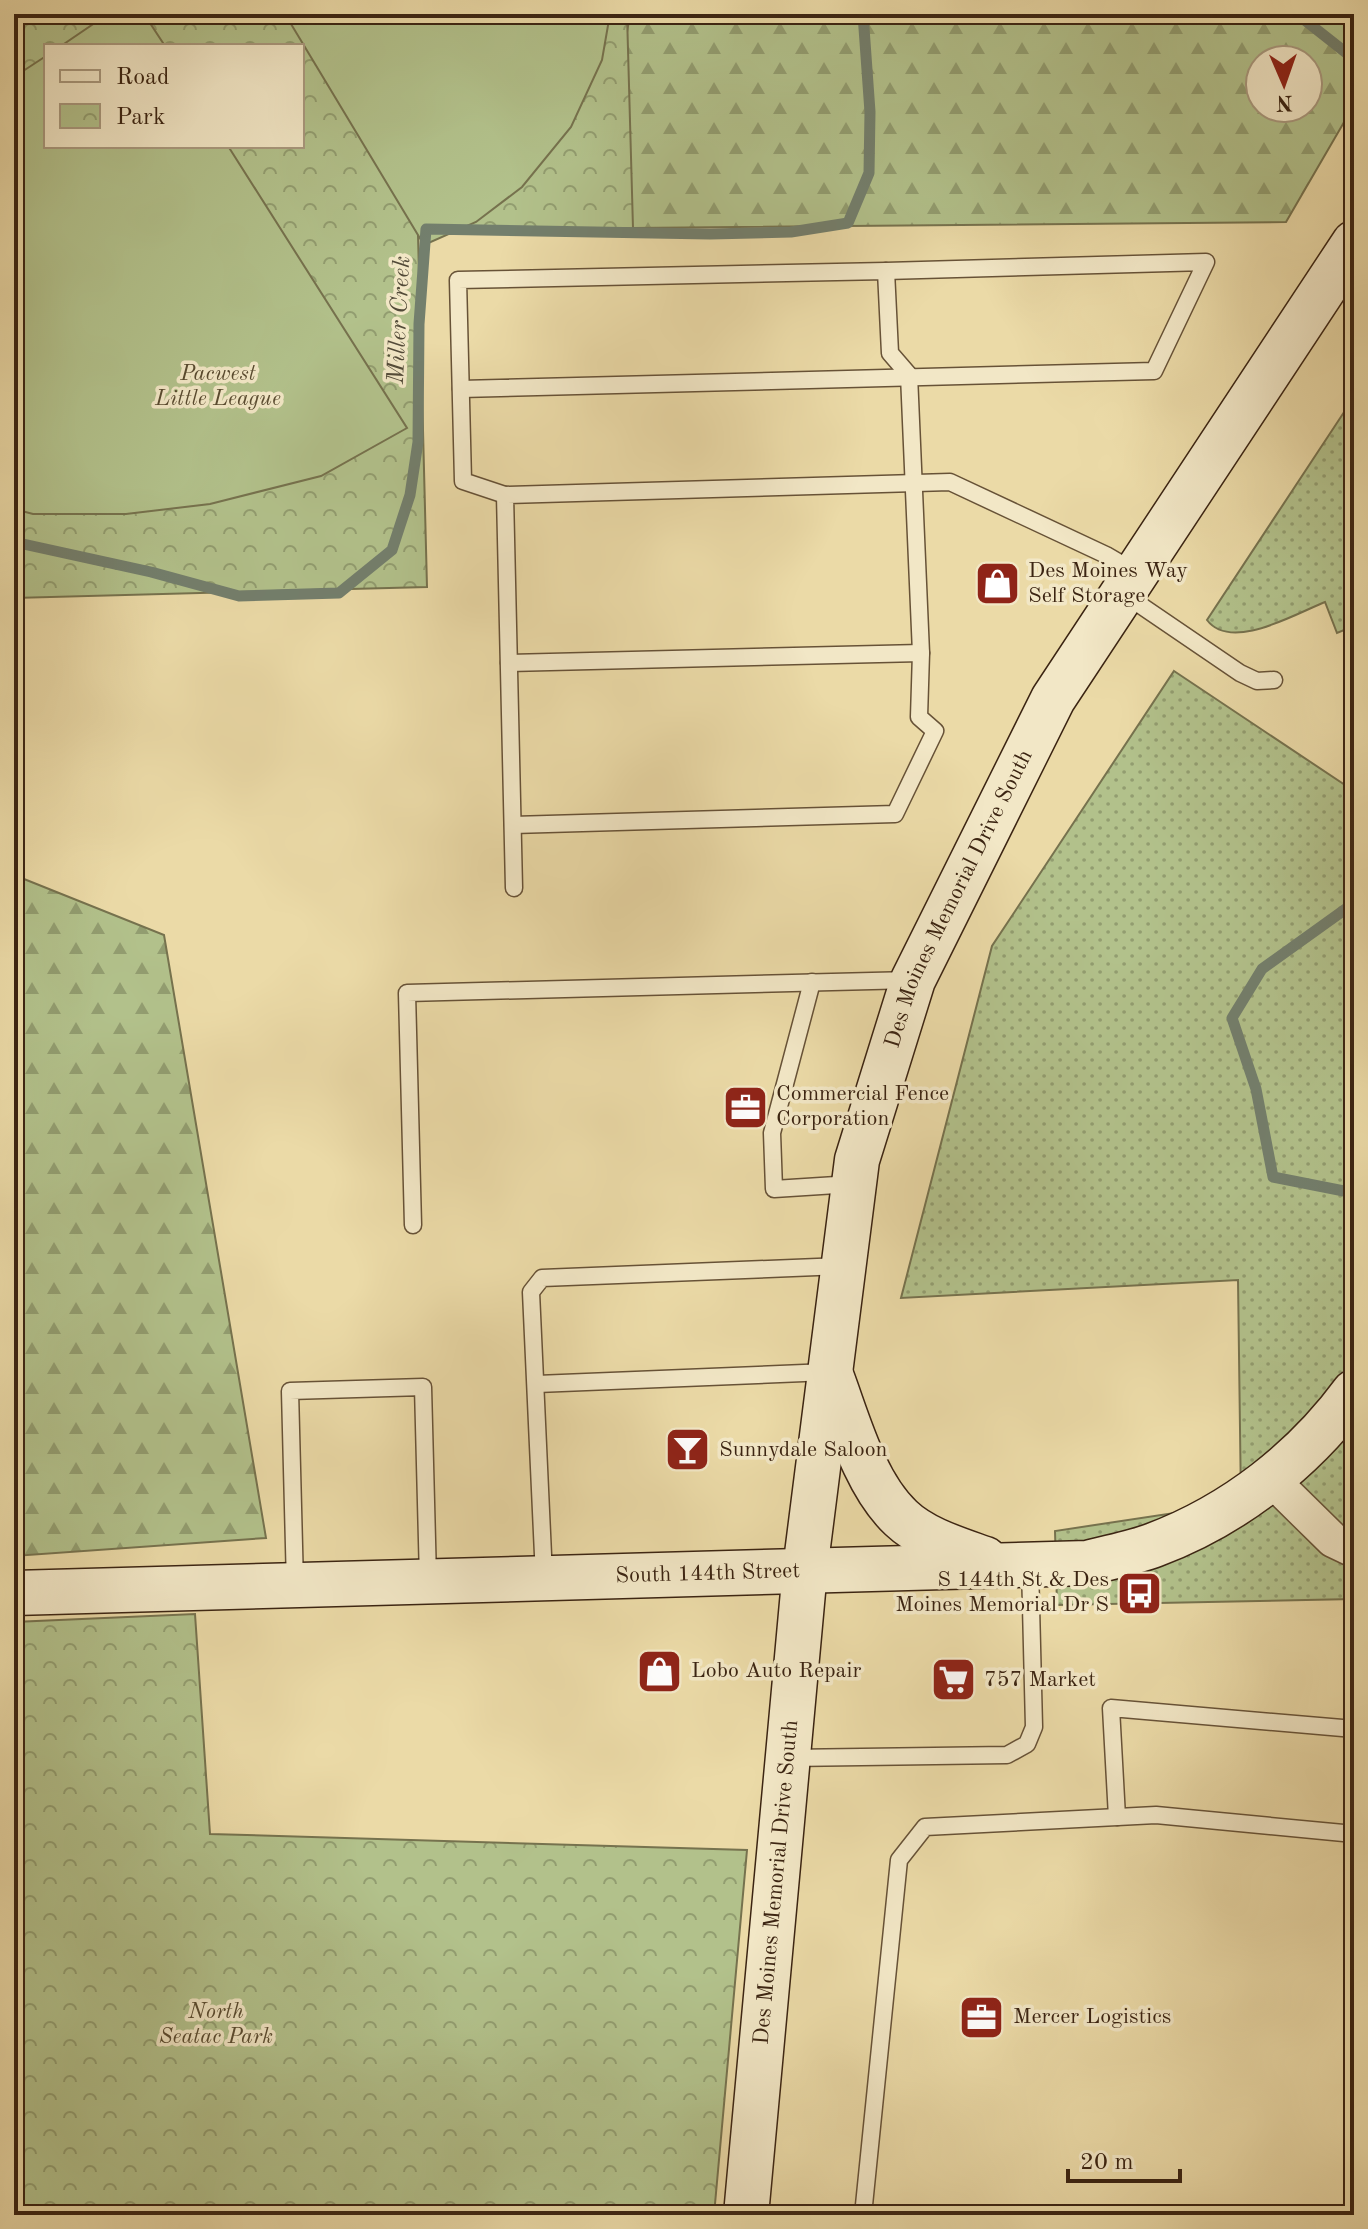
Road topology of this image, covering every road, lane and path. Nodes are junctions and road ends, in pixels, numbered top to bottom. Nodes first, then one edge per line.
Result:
1 (1354, 243) edge
2 (886, 271) junction
3 (909, 375) junction
4 (461, 389) junction
5 (915, 484) junction
6 (505, 495) junction
7 (1130, 583) junction
8 (921, 653) junction
9 (509, 663) junction
10 (1274, 680) dead end
11 (513, 825) junction
12 (514, 888) dead end
13 (913, 980) junction
14 (812, 982) junction
15 (854, 1184) junction
16 (413, 1225) dead end
17 (843, 1266) junction
18 (830, 1372) junction
19 (537, 1384) junction
20 (1354, 1392) edge
21 (1271, 1479) junction
22 (1354, 1550) edge
23 (1016, 1564) junction
24 (805, 1570) junction
25 (544, 1577) junction
26 (428, 1581) junction
27 (295, 1585) junction
28 (14, 1593) edge
29 (1354, 1729) edge
30 (788, 1758) junction
31 (1117, 1817) junction
32 (1354, 1834) edge
33 (746, 2215) edge
34 (863, 2215) edge

1 - 7 main road, Des Moines Memorial Drive South
2 - 3 lane
2 - 3 lane
2 - 4 lane
3 - 4 lane
3 - 5 lane
4 - 6 lane
5 - 6 lane
5 - 7 lane
5 - 8 lane
6 - 9 lane
7 - 10 lane
7 - 13 main road, Des Moines Memorial Drive South
8 - 9 lane
8 - 11 lane
9 - 11 lane
11 - 12 lane
13 - 14 lane
13 - 15 main road, Des Moines Memorial Drive South
14 - 15 lane
14 - 16 lane
15 - 17 main road, Des Moines Memorial Drive South
17 - 18 main road, Des Moines Memorial Drive South
17 - 19 lane
18 - 19 lane
18 - 23 main road
18 - 24 main road, Des Moines Memorial Drive South
19 - 25 lane
20 - 21 main road, South 144th Street
21 - 22 street
21 - 23 main road, South 144th Street
23 - 24 main road, South 144th Street
23 - 30 lane
24 - 25 main road, South 144th Street
24 - 30 main road, Des Moines Memorial Drive South
25 - 26 main road, South 144th Street
26 - 27 main road, South 144th Street
26 - 27 lane
27 - 28 main road, South 144th Street
29 - 31 lane
30 - 33 main road, Des Moines Memorial Drive South
31 - 32 lane
31 - 34 lane

